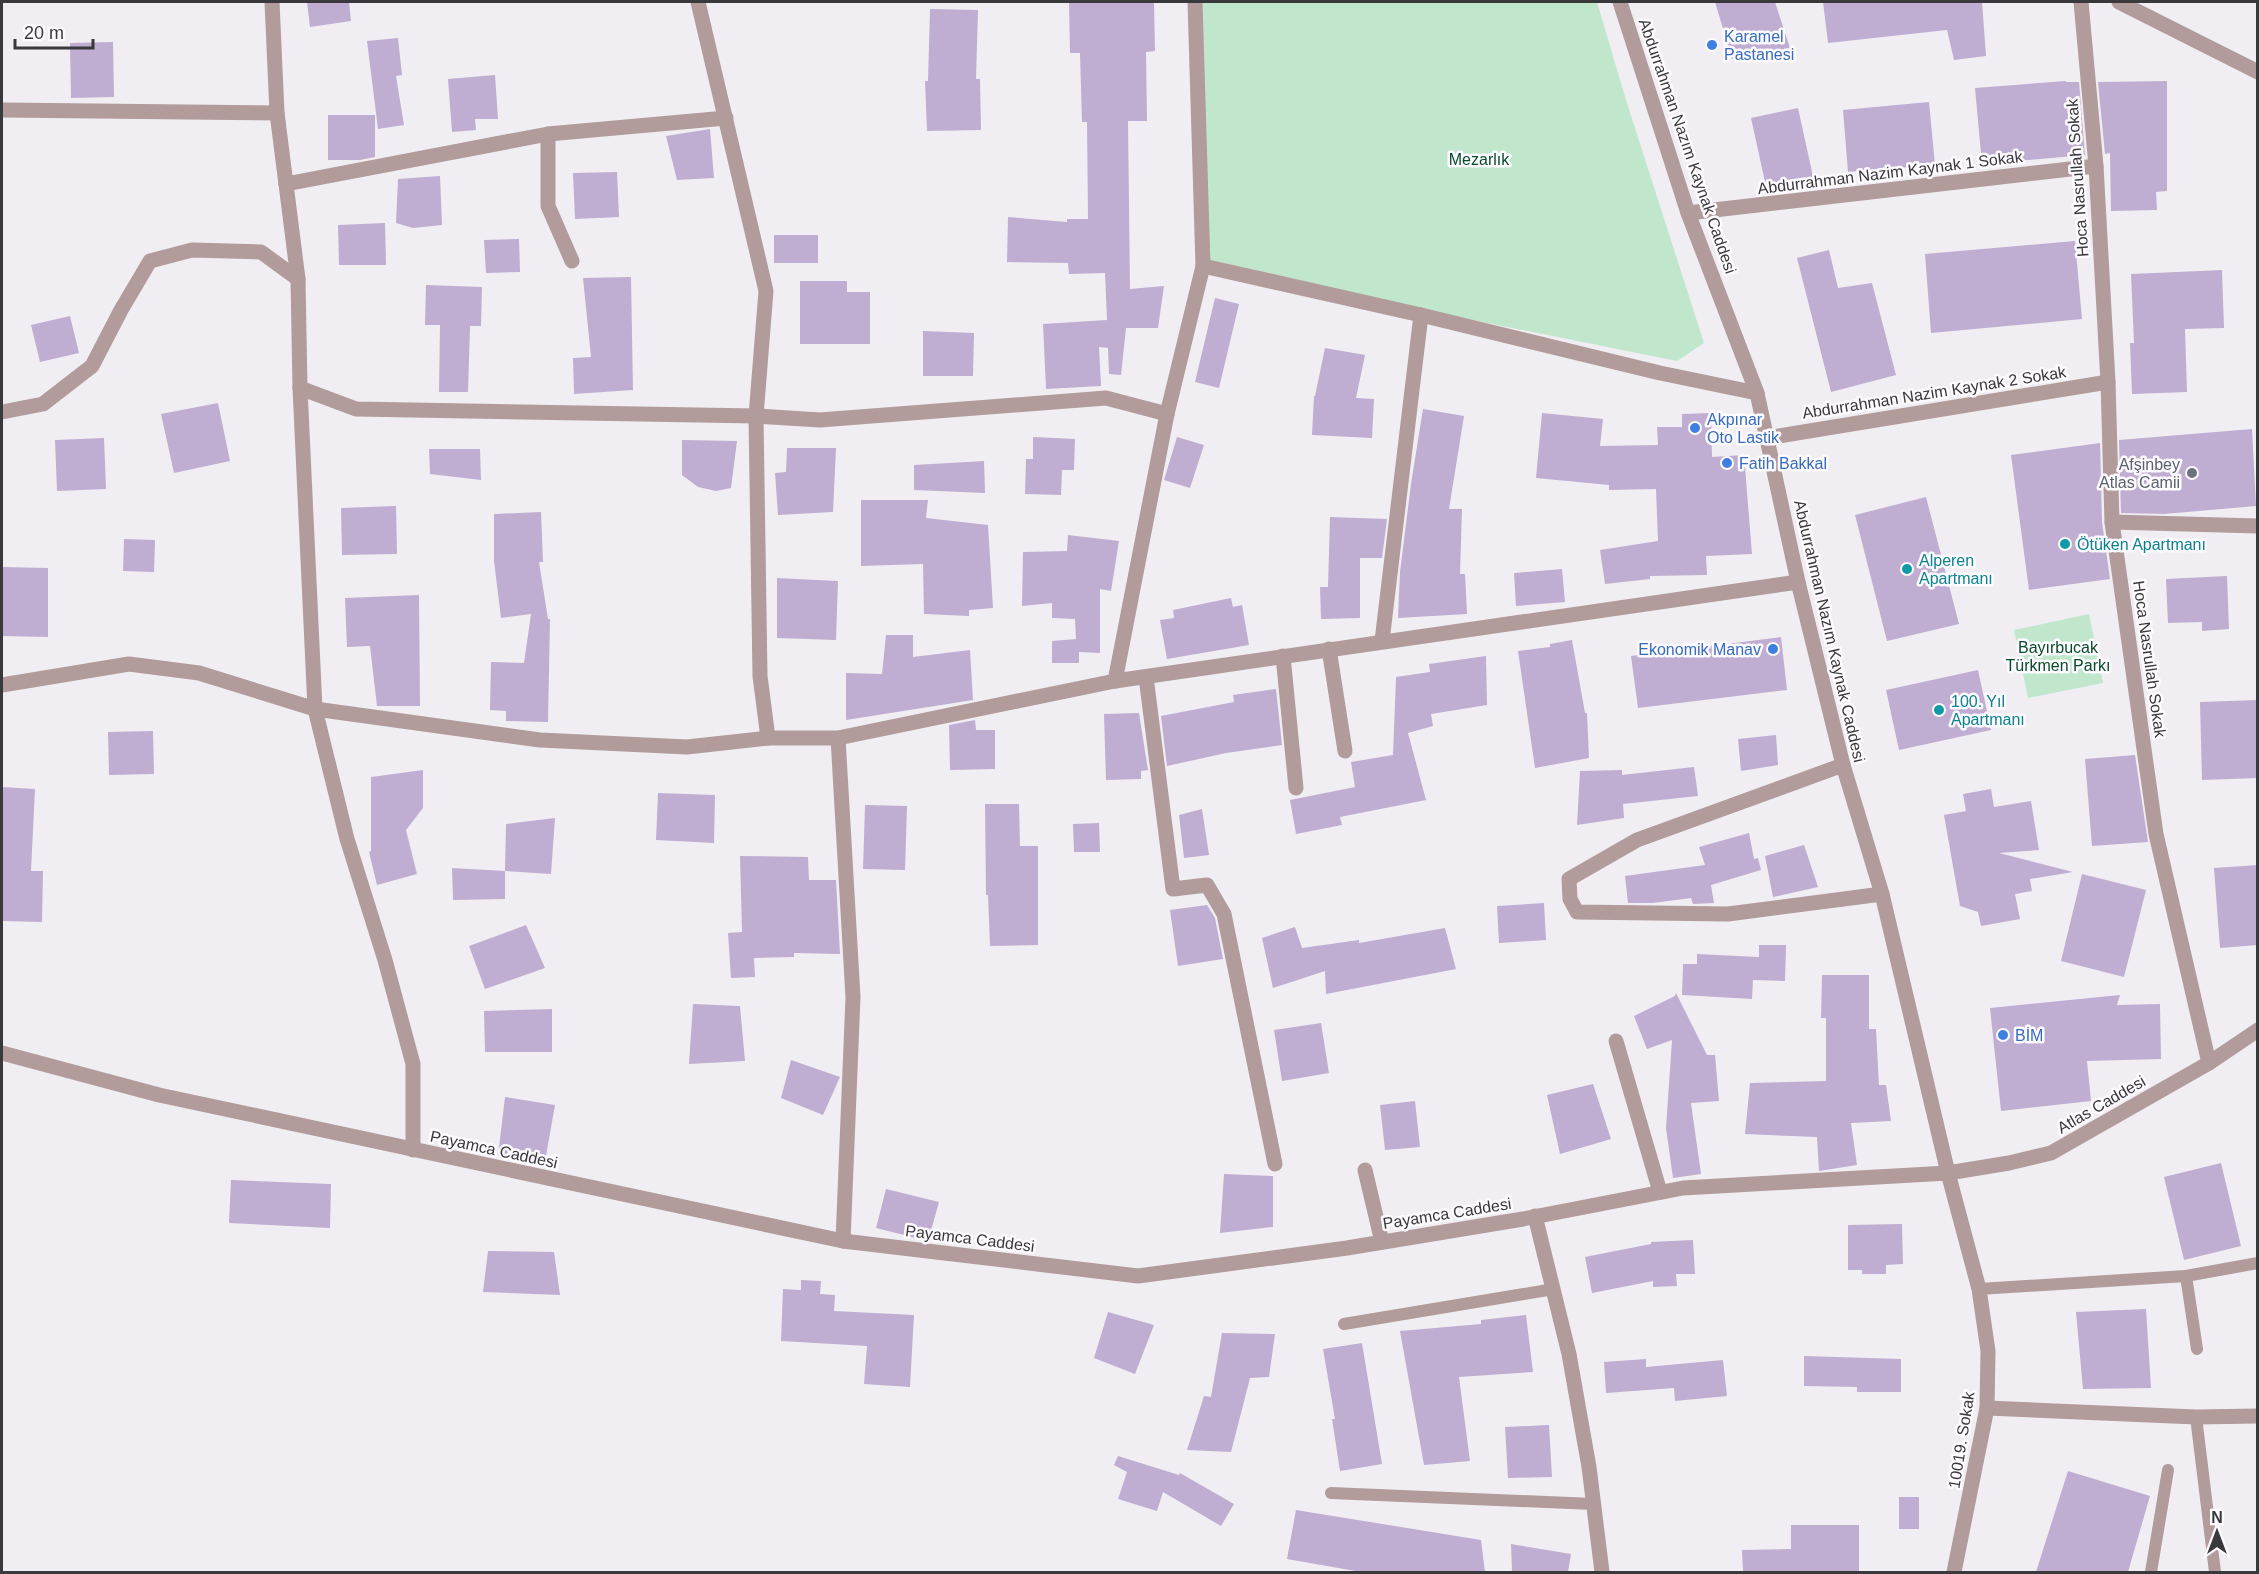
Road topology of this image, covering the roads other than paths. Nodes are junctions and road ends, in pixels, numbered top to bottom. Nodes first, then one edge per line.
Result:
1 (272, 2) edge
2 (698, 2) edge
3 (1195, 2) edge
4 (1620, 2) edge
5 (2081, 2) edge
6 (2119, 2) edge
7 (2258, 72) edge
8 (2, 110) edge
9 (277, 113) junction
10 (726, 117) junction
11 (548, 134) junction
12 (2096, 166) junction
13 (286, 184) junction
14 (1688, 213) junction
15 (572, 261) dead end
16 (1203, 266) junction
17 (298, 279) junction
18 (1421, 315) junction
19 (2108, 382) junction
20 (300, 388) junction
21 (1757, 393) junction
22 (2, 412) edge
23 (1167, 414) junction
24 (756, 416) junction
25 (1767, 438) junction
26 (2112, 522) junction
27 (2258, 526) edge
28 (1798, 582) junction
29 (1382, 642) junction
30 (1329, 649) junction
31 (1283, 656) junction
32 (1146, 677) junction
33 (1115, 681) junction
34 (2, 685) edge
35 (315, 709) junction
36 (768, 738) junction
37 (838, 738) junction
38 (1345, 751) dead end
39 (1843, 765) junction
40 (1296, 788) dead end
41 (1882, 894) junction
42 (2258, 1030) edge
43 (1616, 1041) dead end
44 (2, 1053) edge
45 (2210, 1063) junction
46 (413, 1150) junction
47 (1275, 1164) dead end
48 (1365, 1170) dead end
49 (1948, 1173) junction
50 (1660, 1192) junction
51 (1535, 1216) junction
52 (843, 1241) junction
53 (1382, 1242) junction
54 (2258, 1263) edge
55 (2186, 1276) junction
56 (1554, 1288) junction
57 (1979, 1288) junction
58 (1344, 1324) dead end
59 (2197, 1349) dead end
60 (1987, 1408) junction
61 (2258, 1416) edge
62 (2196, 1417) junction
63 (2168, 1470) dead end
64 (1331, 1493) dead end
65 (1593, 1504) junction
66 (1602, 1572) edge
67 (1954, 1572) edge
68 (2151, 1572) edge
69 (2216, 1572) edge

1 - 9 street
2 - 10 street
3 - 16 street
4 - 14 street, Abdurrahman Nazım Kaynak Caddesi
5 - 12 street, Hoca Nasrullah Sokak
6 - 7 street
8 - 9 street
9 - 13 street
10 - 11 street
10 - 24 street
11 - 13 street
11 - 15 street
12 - 14 street, Abdurrahman Nazim Kaynak 1 Sokak
12 - 19 street, Hoca Nasrullah Sokak
13 - 17 street
14 - 21 street, Abdurrahman Nazım Kaynak Caddesi
16 - 18 street
16 - 23 street
17 - 20 street
17 - 22 street
18 - 21 street
18 - 29 street
19 - 25 street, Abdurrahman Nazim Kaynak 2 Sokak
19 - 26 street, Hoca Nasrullah Sokak
20 - 24 street
20 - 35 street
21 - 25 street, Abdurrahman Nazım Kaynak Caddesi
23 - 24 street
23 - 33 street
24 - 36 street
25 - 28 street, Abdurrahman Nazım Kaynak Caddesi
26 - 27 street
26 - 45 street, Hoca Nasrullah Sokak
28 - 29 street
28 - 39 street, Abdurrahman Nazım Kaynak Caddesi
29 - 30 street
30 - 31 street
30 - 38 street
31 - 32 street
31 - 40 street
32 - 33 street
32 - 47 street
33 - 37 street
34 - 35 street
35 - 36 street
35 - 46 street
36 - 37 street
37 - 52 street
39 - 41 street, Abdurrahman Nazım Kaynak Caddesi
39 - 41 street
41 - 49 street, Abdurrahman Nazım Kaynak Caddesi
42 - 45 street, Atlas Caddesi
43 - 50 street
44 - 46 street, Payamca Caddesi
45 - 49 street, Atlas Caddesi
46 - 52 street, Payamca Caddesi
48 - 53 street
49 - 50 street, Payamca Caddesi
49 - 57 street, 10019. Sokak
50 - 51 street, Payamca Caddesi
51 - 53 street, Payamca Caddesi
51 - 56 street
52 - 53 street, Payamca Caddesi
54 - 55 lane
55 - 57 lane
55 - 59 lane
56 - 58 lane
56 - 65 street
57 - 60 street, 10019. Sokak
60 - 62 street
60 - 67 street, 10019. Sokak
61 - 62 street
62 - 69 lane
63 - 68 lane
64 - 65 lane
65 - 66 street

